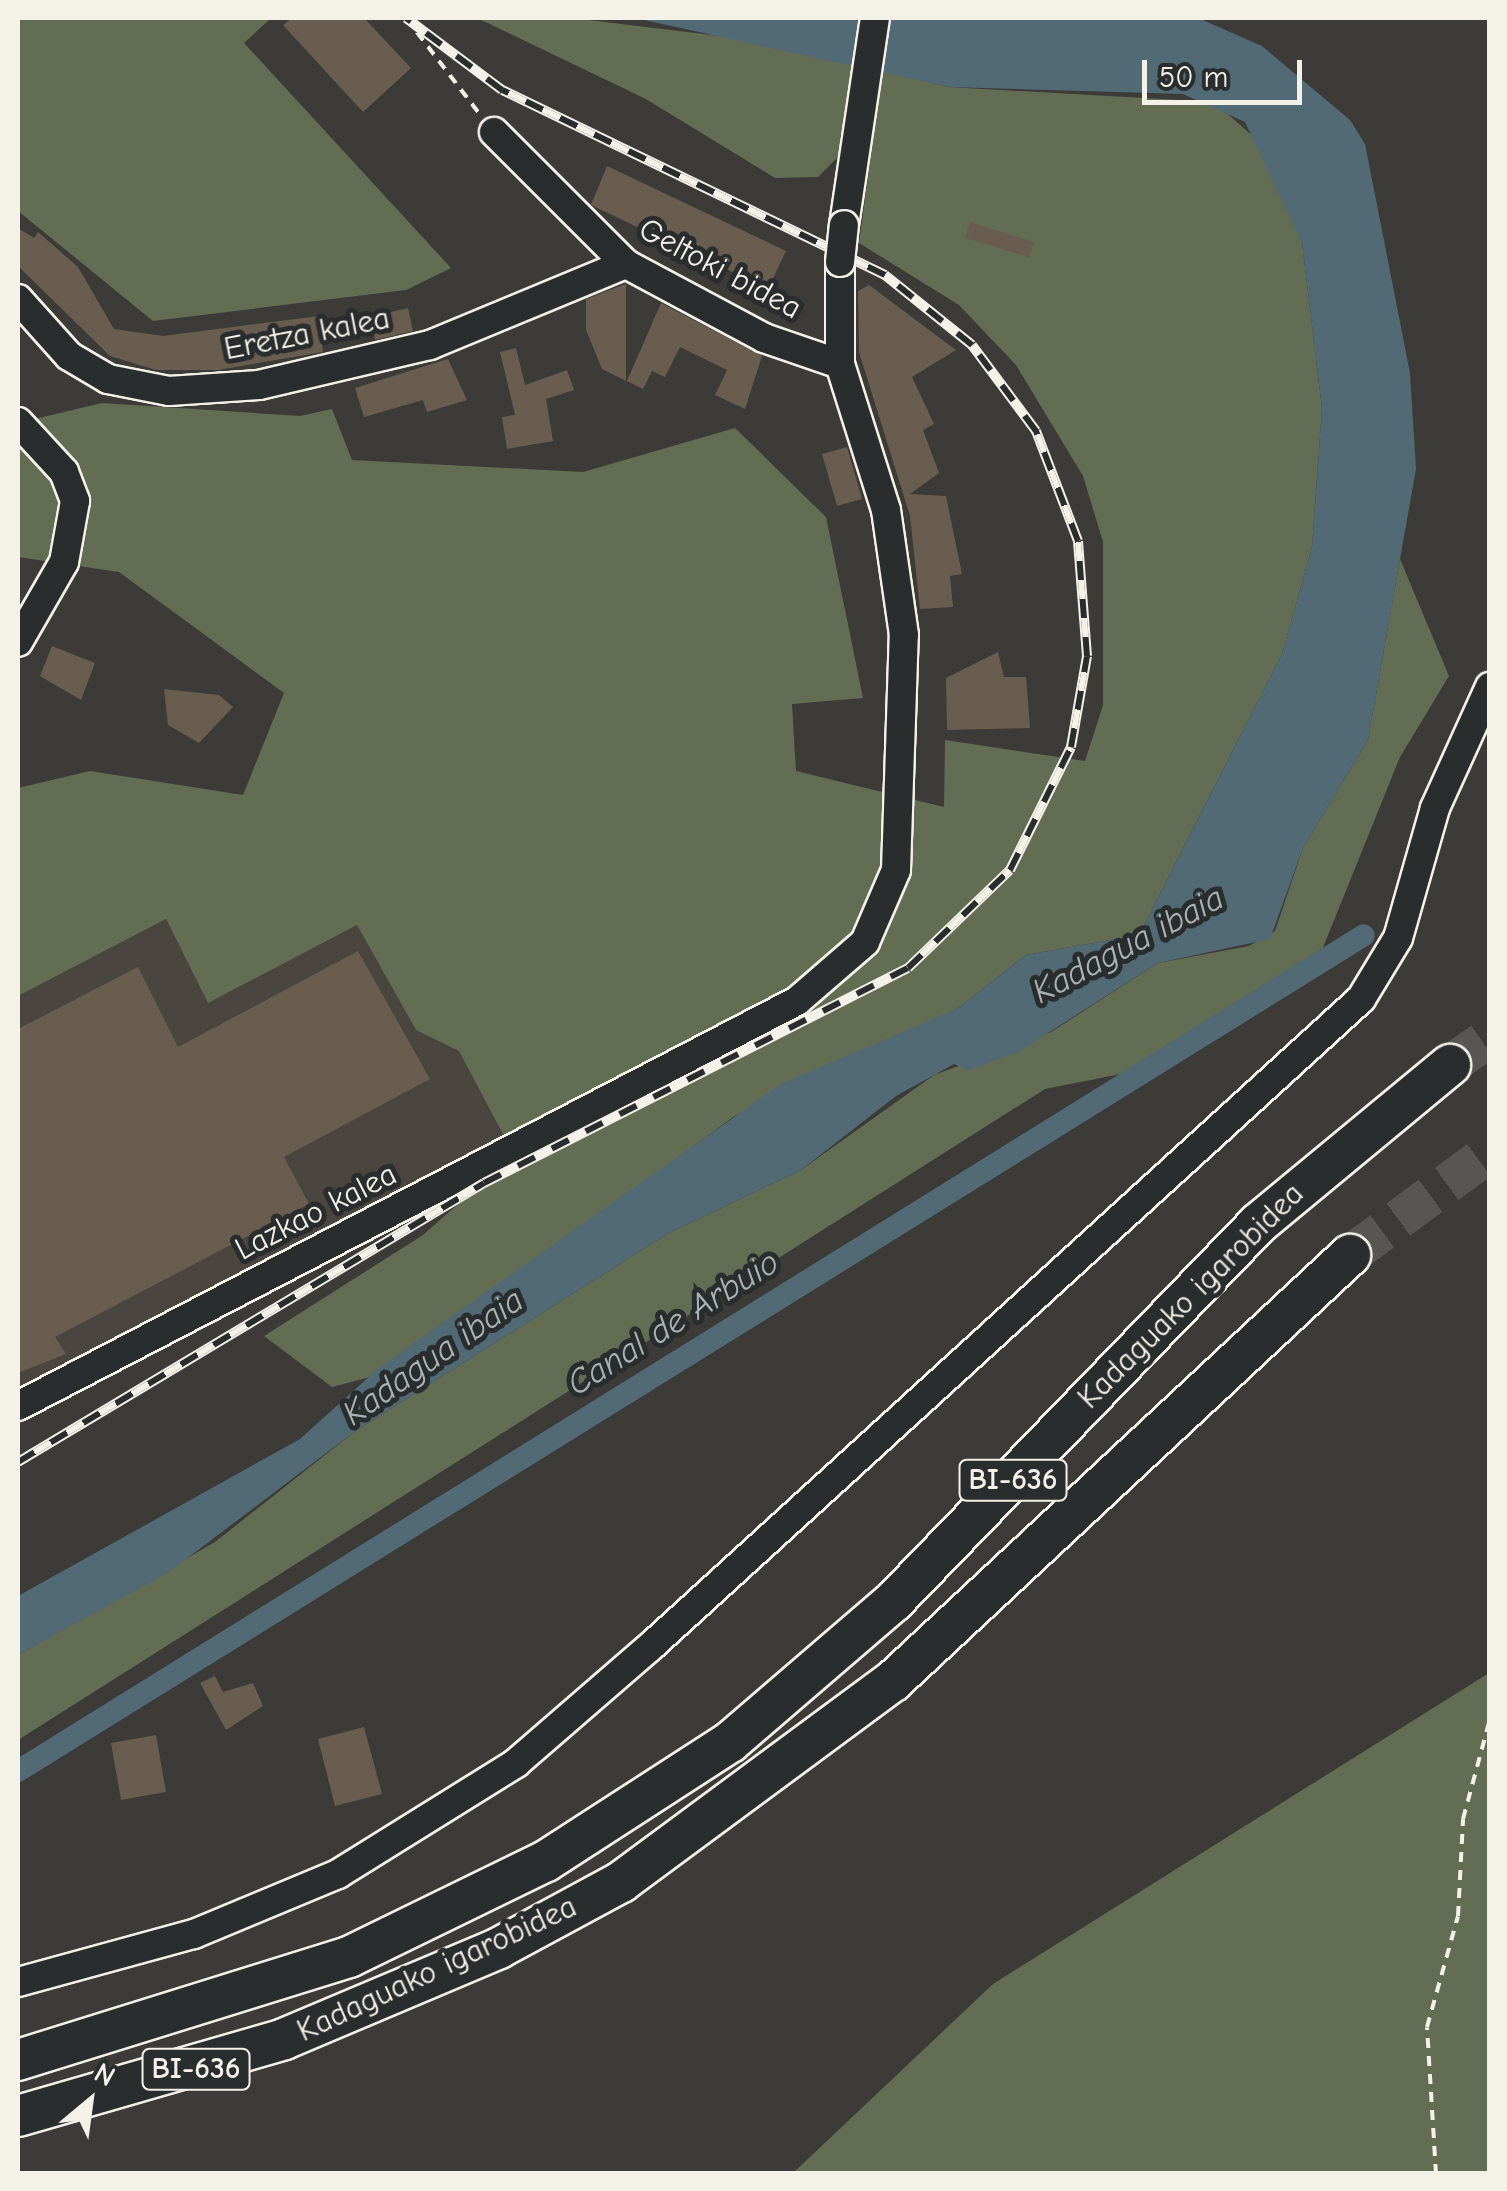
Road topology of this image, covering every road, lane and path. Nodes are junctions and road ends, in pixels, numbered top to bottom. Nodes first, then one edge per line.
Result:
1 (406, 18) edge
2 (875, 18) edge
3 (494, 132) joint
4 (626, 264) junction
5 (18, 300) edge
6 (840, 364) junction
7 (18, 422) edge
8 (18, 642) edge
9 (1490, 686) edge
10 (1450, 1065) tunnel mouth
11 (1350, 1255) tunnel mouth
12 (18, 1406) edge
13 (1490, 1719) edge
14 (18, 1982) edge
15 (18, 2060) edge
16 (18, 2116) edge
17 (1436, 2174) edge

1 - 3 path
2 - 6 street, Lazkao kalea, bridge
3 - 4 street, Geltoki bidea
4 - 5 street, Eretza kalea
4 - 6 street, Geltoki bidea
6 - 12 street, Lazkao kalea
7 - 8 street
9 - 14 street
10 - 15 highway, Kadaguako igarobidea / BI-636
11 - 16 highway, Kadaguako igarobidea / BI-636
13 - 17 path

